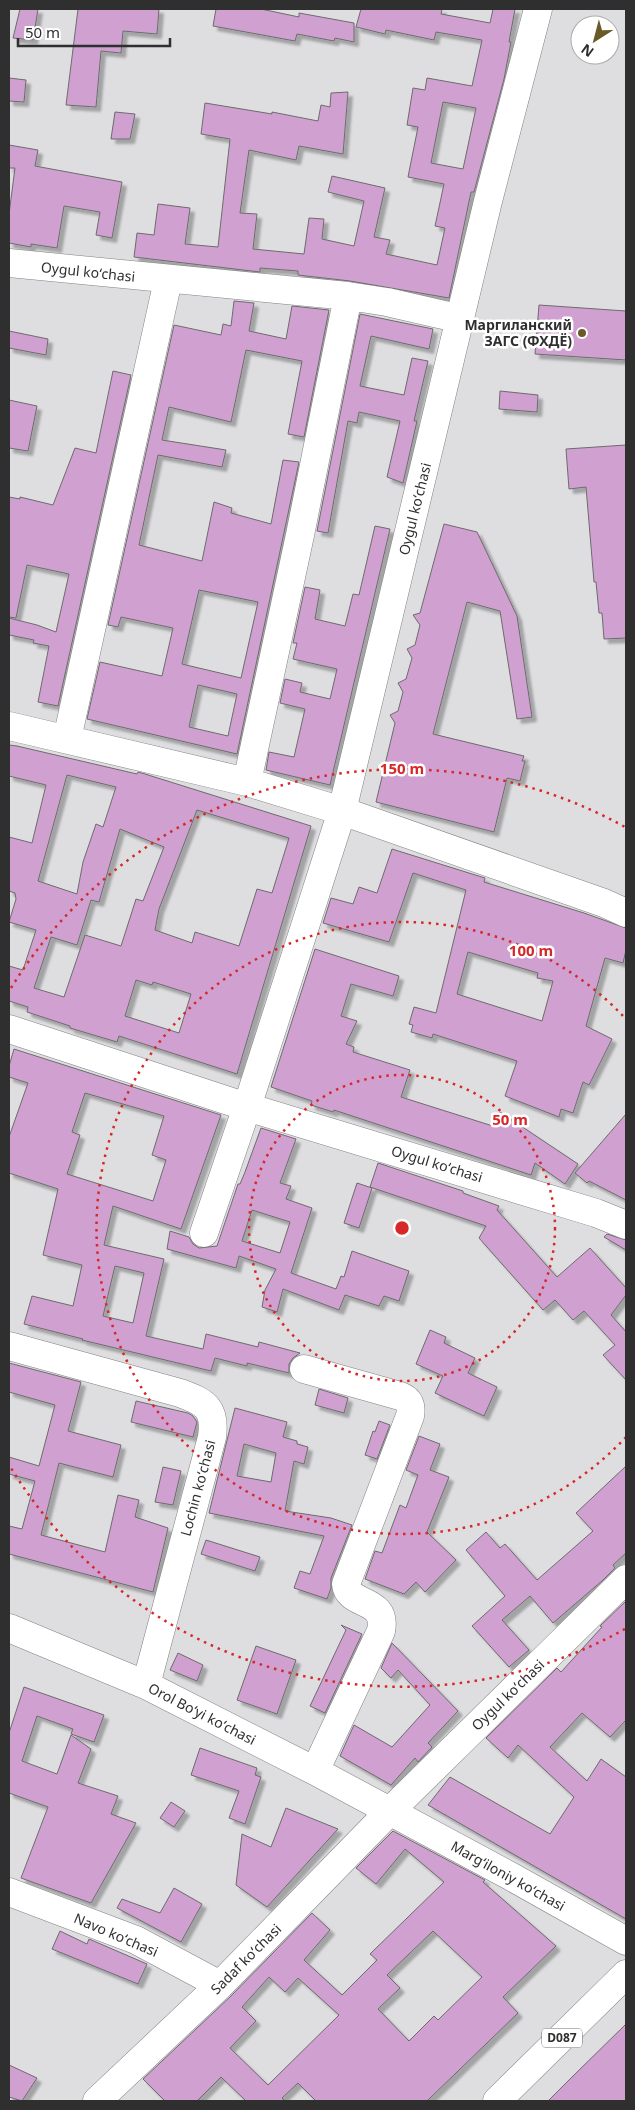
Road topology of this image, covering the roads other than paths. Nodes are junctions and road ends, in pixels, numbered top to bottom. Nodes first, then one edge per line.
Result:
1 (538, 9) edge
2 (9, 264) edge
3 (168, 280) junction
4 (348, 296) junction
5 (460, 319) junction
6 (9, 726) edge
7 (68, 739) junction
8 (246, 782) junction
9 (342, 812) junction
10 (626, 913) edge
11 (9, 1030) edge
12 (247, 1106) junction
13 (626, 1225) edge
14 (204, 1233) dead end
15 (9, 1346) edge
16 (304, 1369) dead end
17 (626, 1579) edge
18 (9, 1628) edge
19 (146, 1685) junction
20 (315, 1771) junction
21 (390, 1811) junction
22 (9, 1892) edge
23 (626, 1941) edge
24 (626, 1974) edge
25 (220, 1985) junction
26 (98, 2101) edge
27 (497, 2101) edge

1 - 5 street
2 - 3 street, Oygul koʻchasi
3 - 4 street, Oygul koʻchasi
3 - 7 street
4 - 5 street, Oygul koʻchasi
4 - 8 street
5 - 9 street, Oygul koʻchasi
6 - 7 street
7 - 8 street
8 - 9 street
9 - 10 street
9 - 12 street, Oygul koʻchasi
11 - 12 street, Oygul koʻchasi
12 - 13 street, Oygul koʻchasi
12 - 14 street
15 - 19 street, Lochin koʻchasi
16 - 20 street
17 - 21 street, Oygul koʻchasi
18 - 19 street, Orol Boʻyi koʻchasi
19 - 20 street, Orol Boʻyi koʻchasi
20 - 21 street, Orol Boʻyi koʻchasi
21 - 23 street, Margʻiloniy koʻchasi
21 - 25 street, Sadaf koʻchasi
22 - 25 street, Navo koʻchasi
24 - 27 street, D087
25 - 26 street, Sadaf koʻchasi

